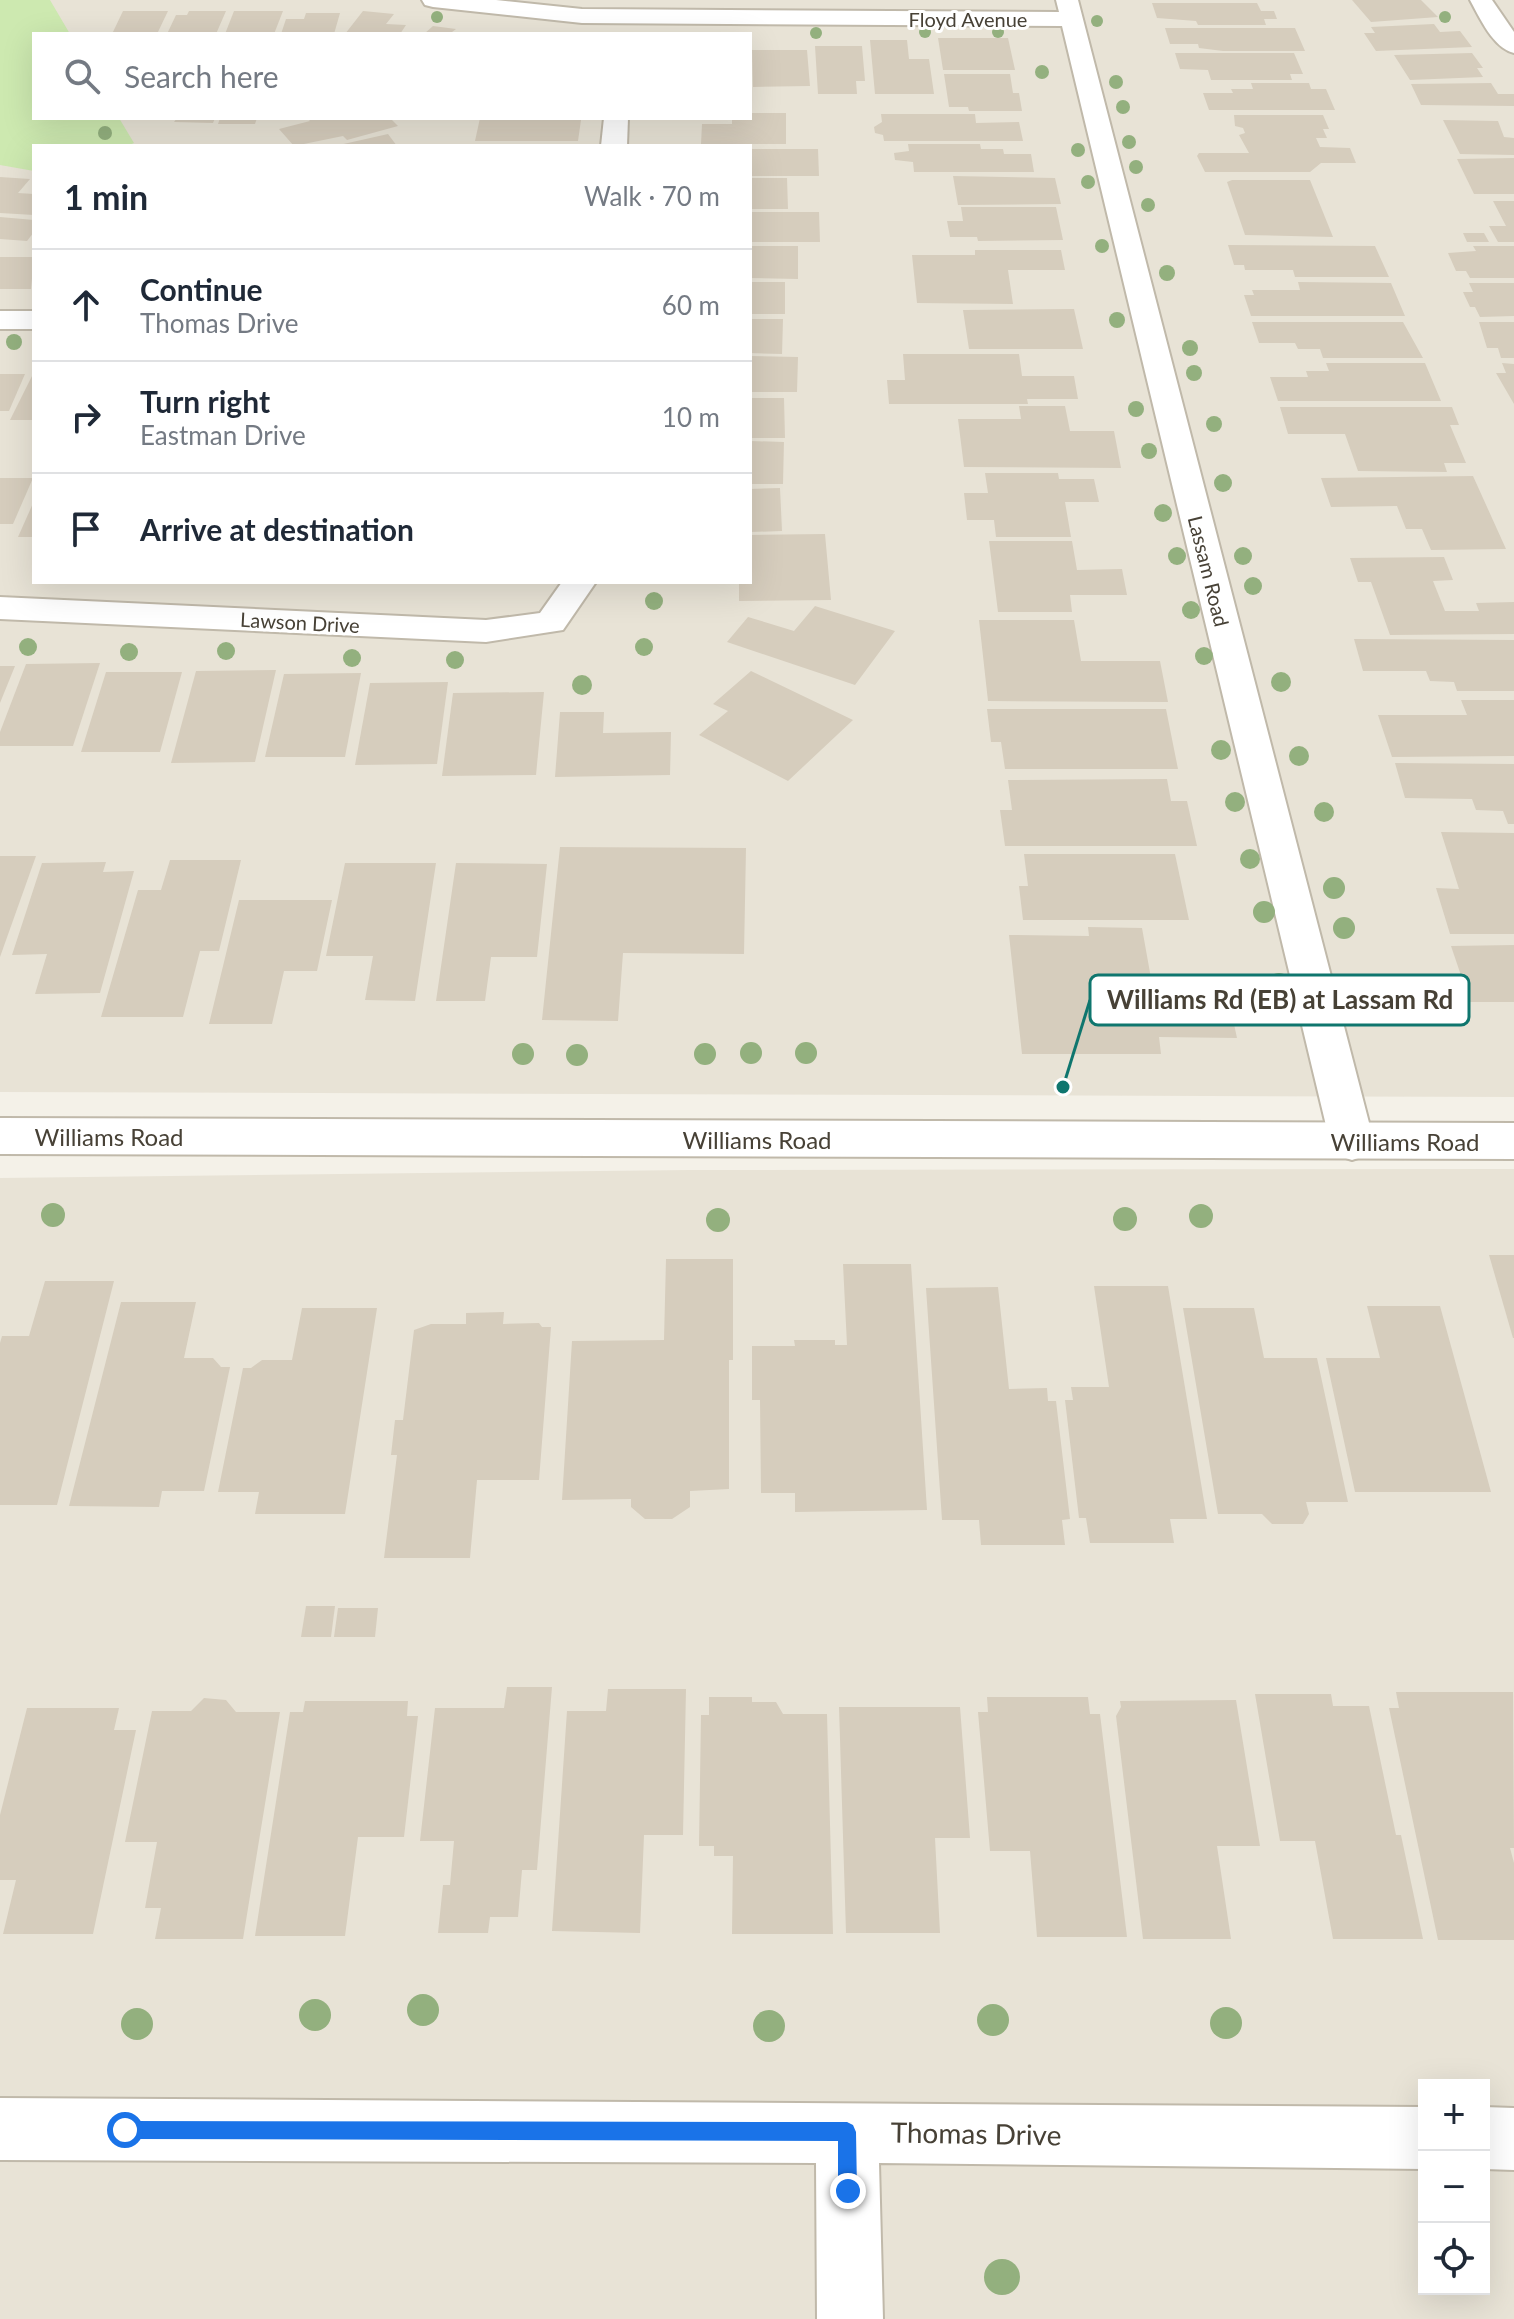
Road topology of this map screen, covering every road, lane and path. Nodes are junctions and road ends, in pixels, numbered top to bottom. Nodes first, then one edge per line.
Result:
1 (433, 0) edge
2 (1481, 0) edge
3 (1070, 10) edge
4 (624, 25) edge
5 (1505, 27) edge
6 (1514, 46) edge
7 (616, 120) edge
8 (614, 144) edge
9 (0, 320) edge
10 (32, 320) edge
11 (578, 584) edge
12 (0, 608) edge
13 (0, 1136) edge
14 (1514, 1141) edge
15 (1352, 1142) junction
16 (0, 2129) edge
17 (847, 2132) junction
18 (1418, 2138) edge
19 (1490, 2138) edge
20 (1514, 2139) edge
21 (850, 2319) edge

1 - 4 street, Floyd Avenue
2 - 5 street
3 - 4 street, Floyd Avenue
3 - 15 street, Lassam Road
5 - 6 street
7 - 8 street
9 - 10 street
11 - 12 street, Lawson Drive
13 - 15 street, Williams Road
14 - 15 street, Williams Road
16 - 17 street, Thomas Drive
17 - 18 street, Thomas Drive
17 - 21 street
19 - 20 street

